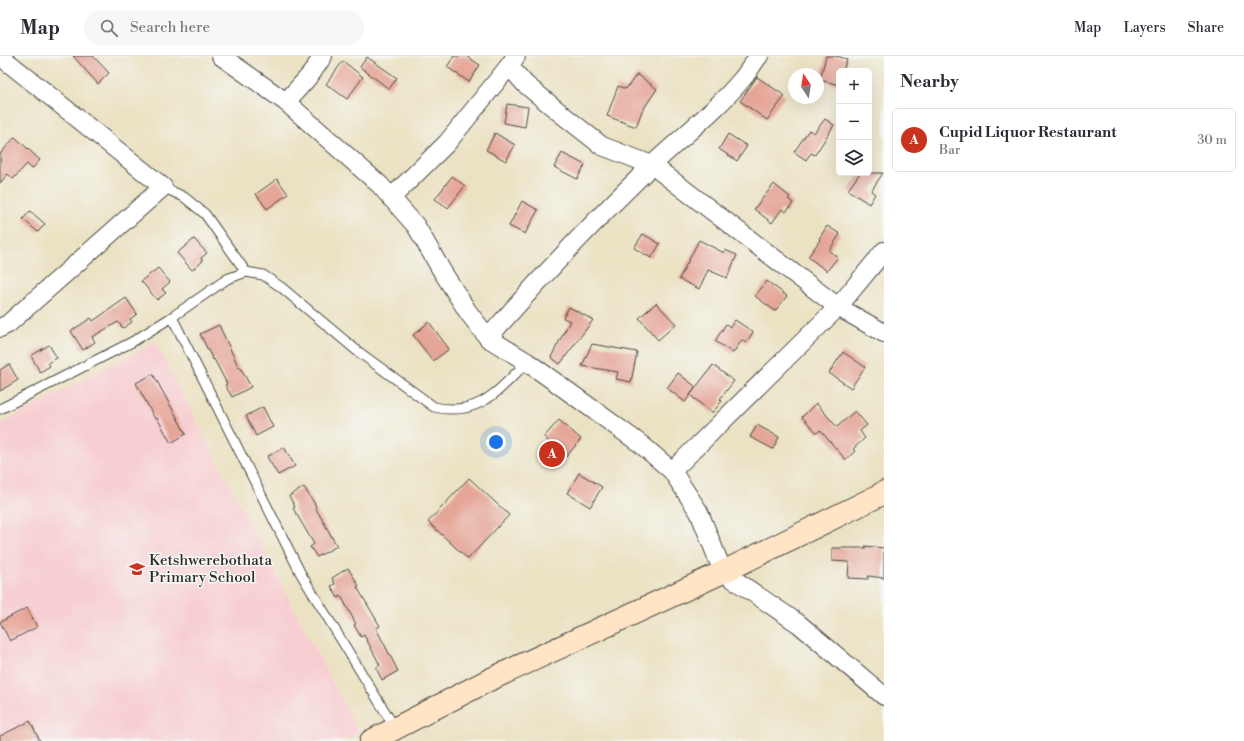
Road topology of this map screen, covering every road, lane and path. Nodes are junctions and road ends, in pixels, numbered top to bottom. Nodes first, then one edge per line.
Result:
1 (0, 56) edge
2 (221, 56) edge
3 (323, 56) edge
4 (759, 56) edge
5 (512, 61) edge
6 (286, 102) junction
7 (652, 165) junction
8 (163, 186) junction
9 (391, 198) junction
10 (884, 251) edge
11 (246, 272) junction
12 (838, 307) junction
13 (172, 317) junction
14 (0, 328) edge
15 (884, 332) edge
16 (488, 338) junction
17 (527, 362) junction
18 (0, 408) edge
19 (672, 471) junction
20 (882, 496) edge
21 (723, 572) junction
22 (884, 696) edge
23 (396, 729) junction
24 (371, 741) edge

1 - 8 street
2 - 6 street
3 - 6 street
4 - 7 street
5 - 7 street
5 - 9 street
6 - 9 street
7 - 12 street
7 - 16 street
8 - 11 lane
8 - 14 street
9 - 16 street
10 - 12 street
11 - 13 lane
11 - 17 lane
12 - 15 street
12 - 19 street
13 - 18 lane
13 - 23 lane
16 - 17 street
17 - 19 street
19 - 21 street
20 - 21 street
21 - 22 street
21 - 23 street
23 - 24 street

